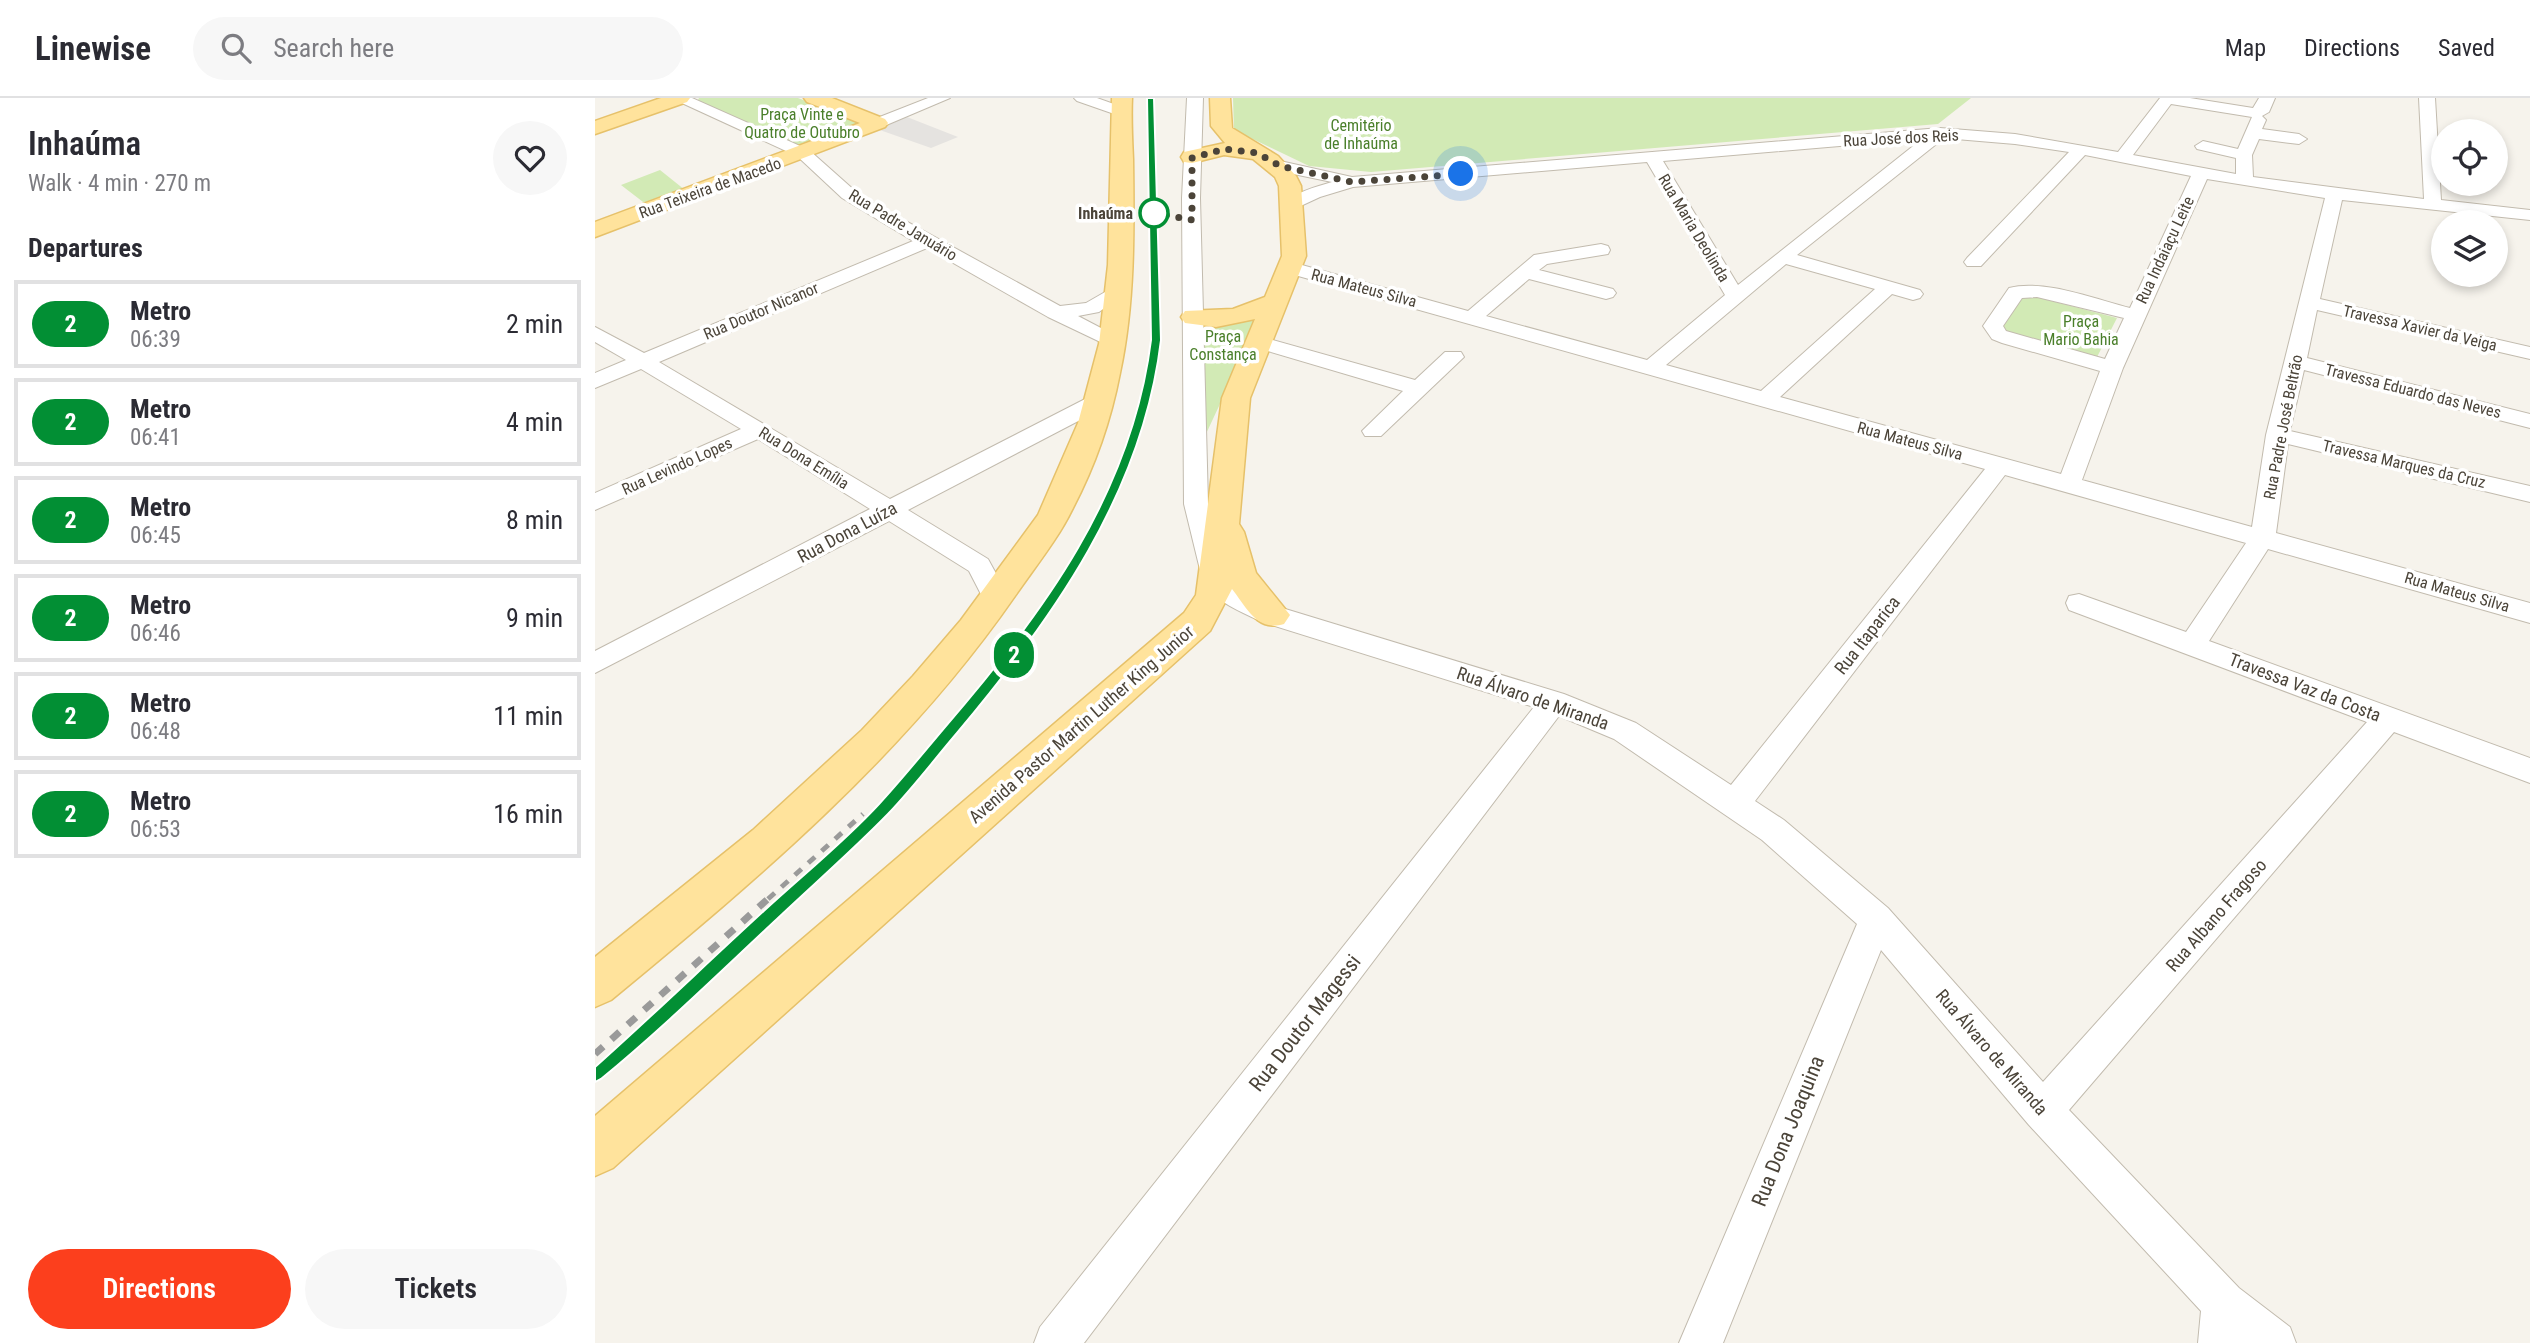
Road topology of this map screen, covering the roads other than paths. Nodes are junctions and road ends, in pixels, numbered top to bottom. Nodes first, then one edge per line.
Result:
1 (679, 98) edge
2 (814, 98) edge
3 (942, 98) edge
4 (1082, 98) edge
5 (1195, 98) edge
6 (1220, 98) edge
7 (2168, 98) edge
8 (2267, 98) edge
9 (2427, 98) edge
10 (1121, 104) edge
11 (878, 123) junction
12 (595, 128) edge
13 (1940, 133) junction
14 (2298, 139) dead end
15 (2203, 146) dead end
16 (2080, 150) junction
17 (803, 153) junction
18 (1257, 153) junction
19 (2244, 155) junction
20 (1192, 158) junction
21 (1653, 159) junction
22 (2122, 159) junction
23 (1280, 166) junction
24 (2201, 173) junction
25 (2244, 181) junction
26 (1352, 182) junction
27 (2334, 195) junction
28 (1292, 205) junction
29 (2433, 205) junction
30 (2526, 214) edge
31 (595, 230) edge
32 (928, 241) junction
33 (1601, 250) dead end
34 (1783, 257) junction
35 (1974, 262) dead end
36 (1291, 268) junction
37 (1526, 273) junction
38 (1889, 287) junction
39 (1119, 290) junction
40 (1606, 293) dead end
41 (1913, 294) dead end
42 (1735, 296) junction
43 (1276, 301) junction
44 (2311, 303) junction
45 (1055, 313) junction
46 (2135, 315) junction
47 (1194, 317) junction
48 (1473, 317) junction
49 (595, 333) edge
50 (1113, 342) junction
51 (1258, 342) junction
52 (2530, 353) edge
53 (1453, 357) dead end
54 (642, 361) junction
55 (2296, 362) junction
56 (1650, 368) junction
57 (2112, 368) junction
58 (595, 381) edge
59 (1417, 388) junction
60 (1099, 401) junction
61 (1763, 401) junction
62 (2530, 421) edge
63 (759, 430) junction
64 (1373, 431) dead end
65 (2279, 435) junction
66 (2000, 466) junction
67 (2069, 484) junction
68 (2530, 494) edge
69 (595, 502) edge
70 (888, 510) junction
71 (1224, 510) junction
72 (2263, 536) junction
73 (1216, 582) junction
74 (997, 599) junction
75 (2079, 603) dead end
76 (2530, 613) edge
77 (1272, 615) junction
78 (1197, 622) junction
79 (2193, 643) junction
80 (595, 663) edge
81 (1554, 702) junction
82 (2388, 719) junction
83 (2530, 771) edge
84 (1735, 803) junction
85 (1876, 919) junction
86 (595, 985) edge
87 (2043, 1111) junction
88 (595, 1150) edge
89 (2222, 1323) edge
90 (1056, 1343) edge
91 (1701, 1343) edge
92 (2274, 1343) edge

1 - 12 main road
1 - 17 street, Rua Padre Januário
2 - 11 main road
3 - 11 street, Rua Teixeira de Macedo
4 - 10 street
5 - 20 street
6 - 18 main road
7 - 8 street
7 - 22 street
9 - 29 street
10 - 39 main road
11 - 17 main road, Rua Teixeira de Macedo
13 - 16 street, Rua José dos Reis
13 - 21 street, Rua José dos Reis
13 - 34 street
14 - 19 street
15 - 19 street
16 - 22 street, Rua José dos Reis
16 - 35 street
17 - 31 main road, Rua Teixeira de Macedo
17 - 32 street, Rua Padre Januário
18 - 20 main road
18 - 23 main road
19 - 25 street
20 - 47 street
21 - 26 street, Rua José dos Reis
21 - 42 street, Rua Maria Deolinda
22 - 24 street, Rua José dos Reis
23 - 26 street, Rua José dos Reis
23 - 28 main road, Avenida Pastor Martin Luther King Junior
24 - 25 street, Rua José dos Reis
24 - 46 street, Rua Indaiaçu Leite
25 - 27 street, Rua José dos Reis
26 - 28 street, Rua José dos Reis
27 - 29 street, Rua José dos Reis
27 - 44 street, Rua Padre José Beltrão
28 - 36 main road, Avenida Pastor Martin Luther King Junior
29 - 30 street, Rua José dos Reis
32 - 45 street, Rua Padre Januário
32 - 54 street, Rua Doutor Nicanor
33 - 37 street
34 - 38 street
34 - 42 street
36 - 43 main road, Avenida Pastor Martin Luther King Junior
36 - 48 street, Rua Mateus Silva
37 - 40 street
37 - 48 street
38 - 41 street
38 - 61 street
39 - 45 street
39 - 50 main road
42 - 56 street
43 - 47 main road
43 - 51 main road, Avenida Pastor Martin Luther King Junior
44 - 52 street, Travessa Xavier da Veiga
44 - 55 street, Rua Padre José Beltrão
45 - 50 street, Rua Padre Januário
46 - 57 street, Rua Indaiaçu Leite
46 - 57 street
47 - 73 street
48 - 56 street, Rua Mateus Silva
49 - 54 street, Rua Dona Emília
50 - 60 main road
51 - 59 street
51 - 71 main road, Avenida Pastor Martin Luther King Junior
53 - 59 street
54 - 58 street, Rua Doutor Nicanor
54 - 63 street, Rua Dona Emília
55 - 62 street, Travessa Eduardo das Neves
55 - 65 street, Rua Padre José Beltrão
56 - 61 street, Rua Mateus Silva
57 - 67 street, Rua Indaiaçu Leite
59 - 64 street
60 - 70 street, Rua Dona Luíza
60 - 74 main road
61 - 66 street, Rua Mateus Silva
63 - 69 street, Rua Levindo Lopes
63 - 70 street, Rua Dona Emília
65 - 68 street, Travessa Marques da Cruz
65 - 72 street, Rua Padre José Beltrão
66 - 67 street, Rua Mateus Silva
66 - 84 street, Rua Itaparica
67 - 72 street, Rua Mateus Silva
70 - 74 street, Rua Dona Emília
70 - 80 street, Rua Dona Luíza
71 - 73 main road, Avenida Pastor Martin Luther King Junior
71 - 77 main road
72 - 76 street, Rua Mateus Silva
72 - 79 street, Rua Padre José Beltrão
73 - 77 street, Rua Álvaro de Miranda
73 - 78 main road, Avenida Pastor Martin Luther King Junior
74 - 86 main road
75 - 79 street, Travessa Vaz da Costa
77 - 78 main road
77 - 81 street, Rua Álvaro de Miranda
78 - 88 main road, Avenida Pastor Martin Luther King Junior
79 - 82 street, Travessa Vaz da Costa
81 - 84 street, Rua Álvaro de Miranda
81 - 90 street, Rua Doutor Magessi
82 - 83 street, Travessa Vaz da Costa
82 - 87 street, Rua Albano Fragoso
84 - 85 street, Rua Álvaro de Miranda
85 - 87 street, Rua Álvaro de Miranda
85 - 91 street, Rua Dona Joaquina
87 - 89 street, Rua Álvaro de Miranda
89 - 92 street, Rua Álvaro de Miranda

